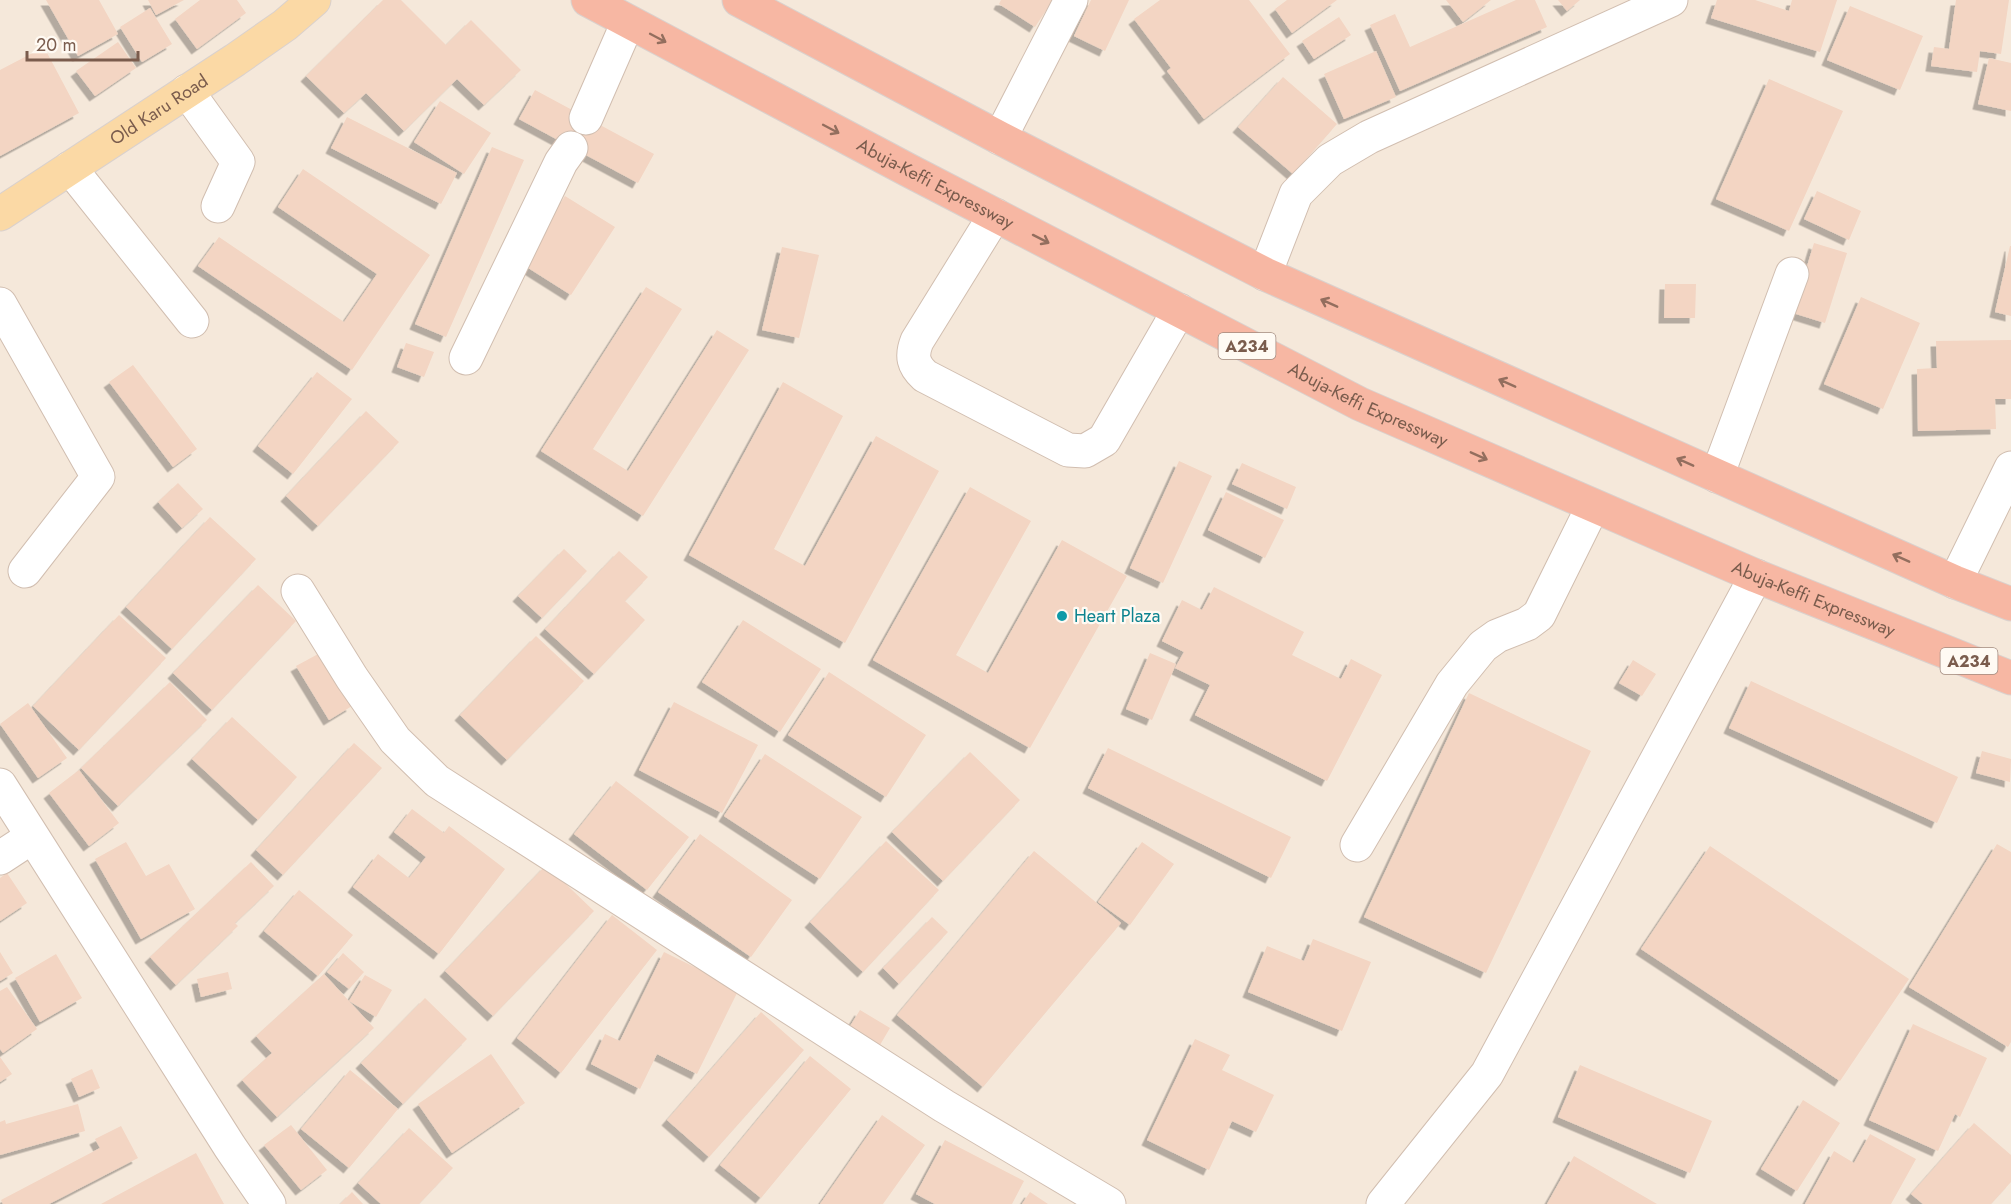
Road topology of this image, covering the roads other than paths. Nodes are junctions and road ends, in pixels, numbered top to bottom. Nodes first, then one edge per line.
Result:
1 (314, 0) edge
2 (588, 0) edge
3 (739, 0) edge
4 (1071, 0) edge
5 (1671, 0) edge
6 (628, 22) junction
7 (187, 91) junction
8 (586, 118) dead end
9 (1000, 138) junction
10 (571, 147) dead end
11 (70, 168) junction
12 (218, 206) dead end
13 (0, 214) edge
14 (995, 215) junction
15 (1265, 274) junction
16 (1792, 274) dead end
17 (0, 304) edge
18 (1179, 310) junction
19 (192, 321) dead end
20 (466, 358) dead end
21 (2011, 468) edge
22 (1717, 476) junction
23 (1593, 506) junction
24 (25, 571) dead end
25 (1756, 576) junction
26 (1955, 582) junction
27 (298, 591) dead end
28 (2011, 604) edge
29 (2011, 678) edge
30 (0, 785) edge
31 (32, 837) junction
32 (1357, 845) dead end
33 (0, 858) edge
34 (269, 1204) edge
35 (1109, 1204) edge
36 (1383, 1204) edge

1 - 7 main road, Old Karu Road
2 - 6 highway, Abuja-Keffi Expressway / A234
3 - 9 highway
4 - 9 street
5 - 15 street
6 - 8 street
6 -> 14 highway, Abuja-Keffi Expressway / A234
7 - 11 main road, Old Karu Road
7 - 12 street
9 - 15 highway
10 - 20 street
11 - 13 main road, Old Karu Road
11 - 19 street
14 -> 18 highway, Abuja-Keffi Expressway / A234
14 - 18 street
22 -> 15 highway
16 - 22 street
17 - 24 street
18 -> 23 highway, Abuja-Keffi Expressway / A234
21 - 26 street
26 -> 22 highway
23 - 25 highway, Abuja-Keffi Expressway / A234
23 - 32 street
25 - 29 highway, Abuja-Keffi Expressway / A234
25 - 36 street
26 - 28 highway
27 - 35 street
30 - 31 street
31 - 33 street
31 - 34 street

